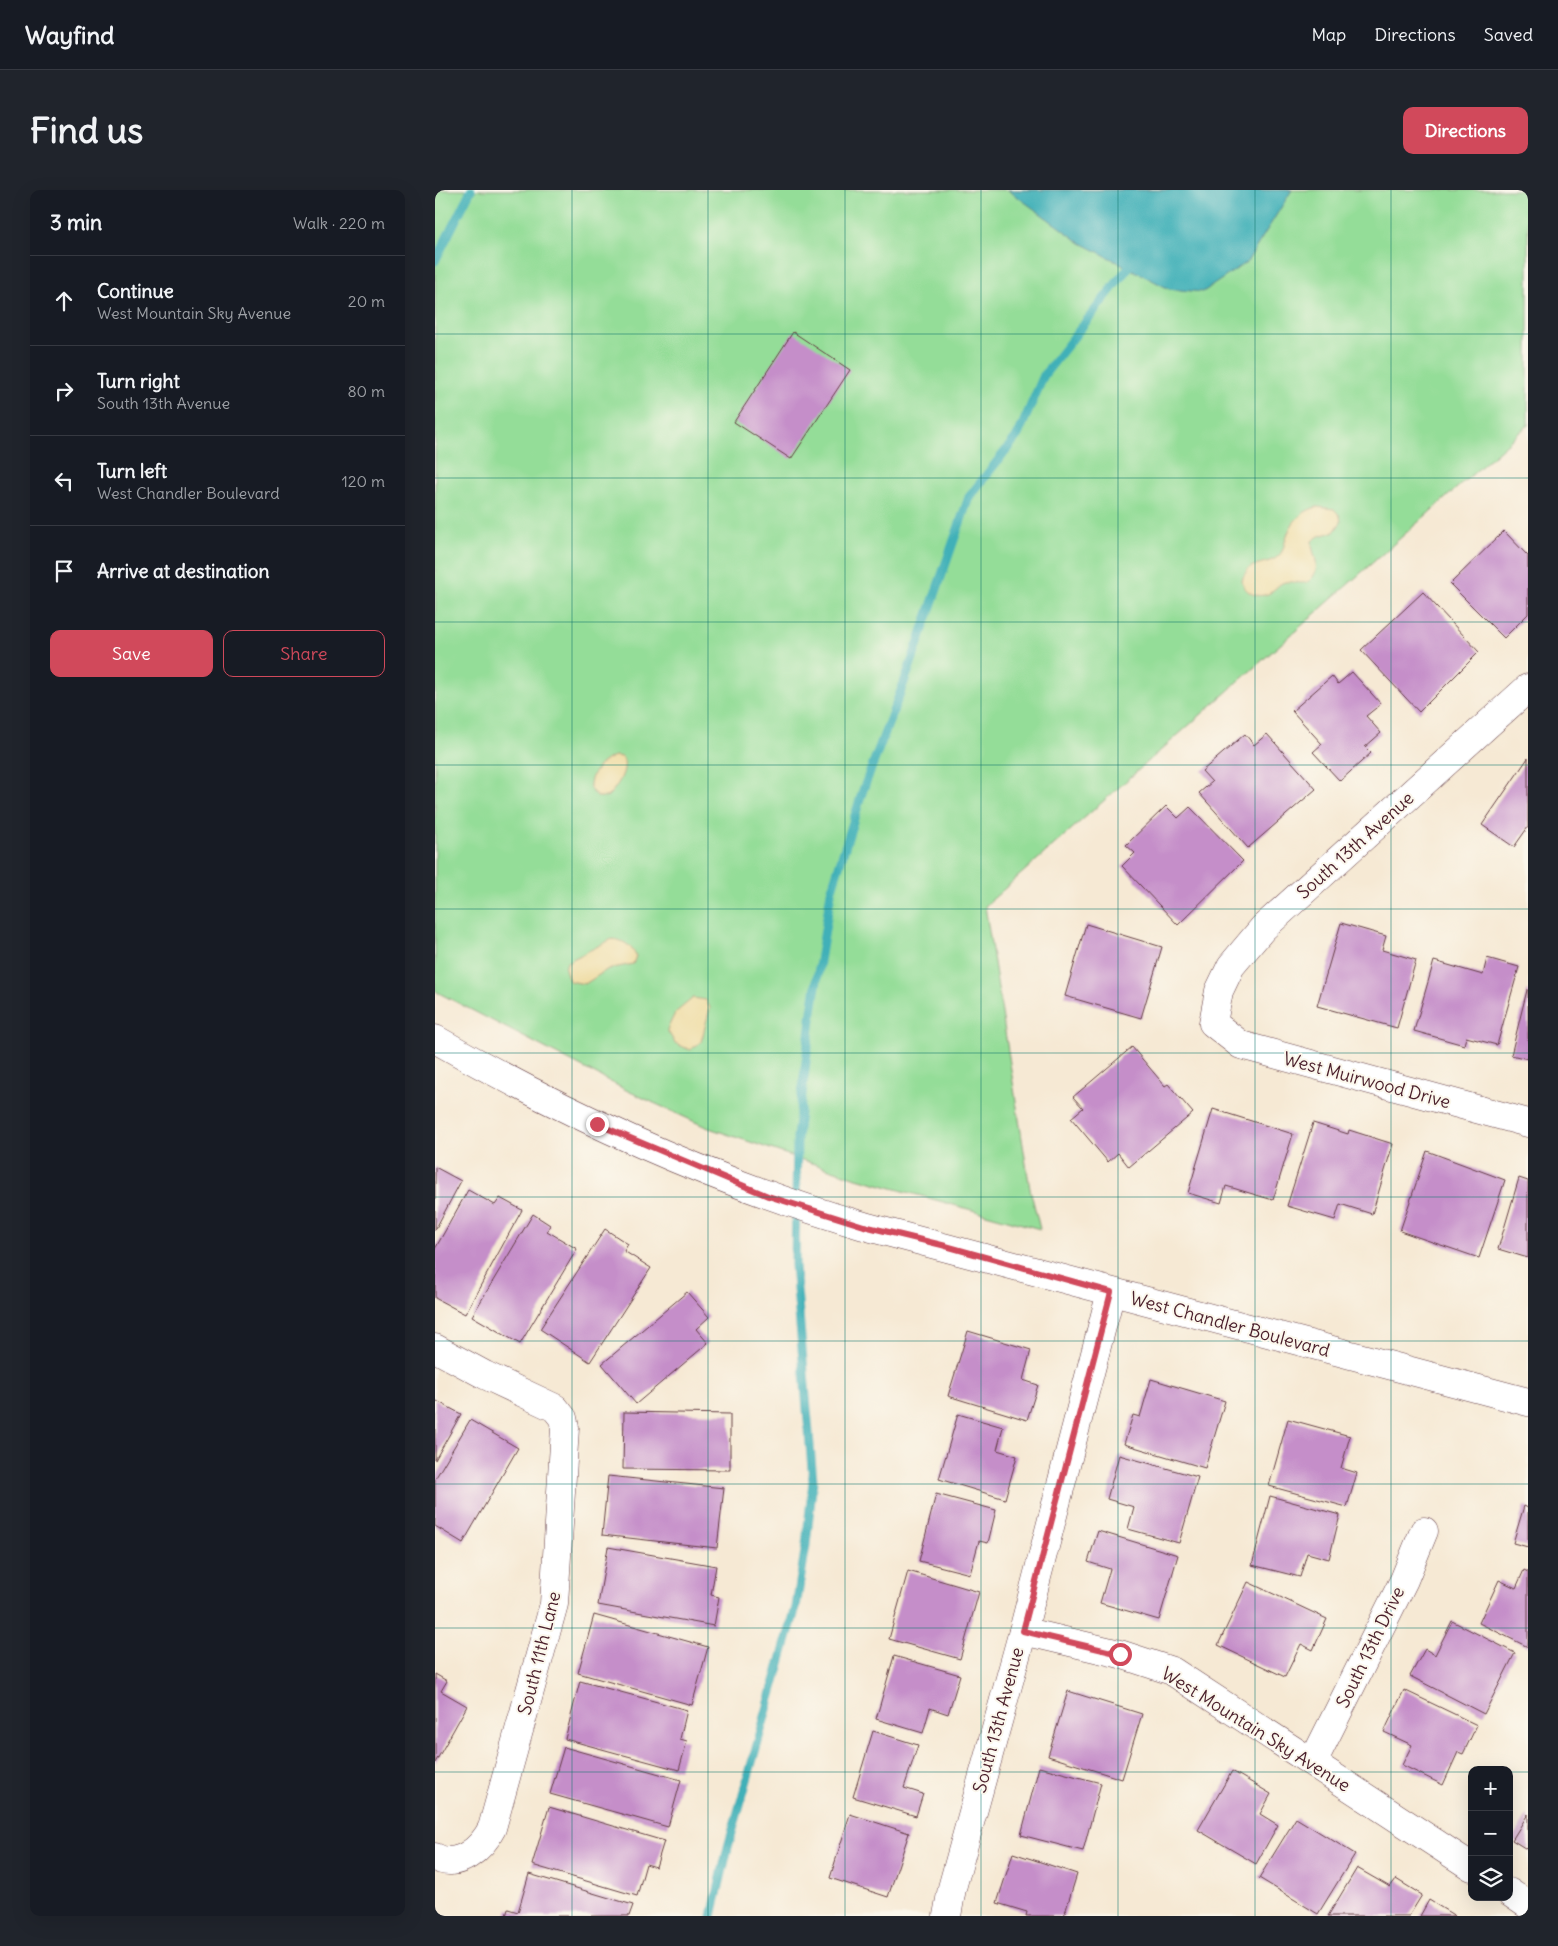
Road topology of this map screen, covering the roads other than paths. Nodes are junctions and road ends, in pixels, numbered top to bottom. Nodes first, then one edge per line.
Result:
1 (1528, 688) edge
2 (1213, 1023) joint
3 (435, 1039) edge
4 (1528, 1124) edge
5 (1111, 1292) junction
6 (435, 1348) edge
7 (1528, 1402) edge
8 (1424, 1531) dead end
9 (1023, 1631) junction
10 (1313, 1762) junction
11 (435, 1857) edge
12 (1468, 1864) edge
13 (1513, 1895) edge
14 (1528, 1905) edge
15 (947, 1916) edge

1 - 2 street, South 13th Avenue
2 - 4 street, West Muirwood Drive
3 - 5 street, West Chandler Boulevard
5 - 7 street, West Chandler Boulevard
5 - 9 street, South 13th Avenue
6 - 11 street, South 11th Lane
8 - 10 street, South 13th Drive
9 - 10 street, West Mountain Sky Avenue
9 - 15 street, South 13th Avenue
10 - 12 street, West Mountain Sky Avenue
13 - 14 street

